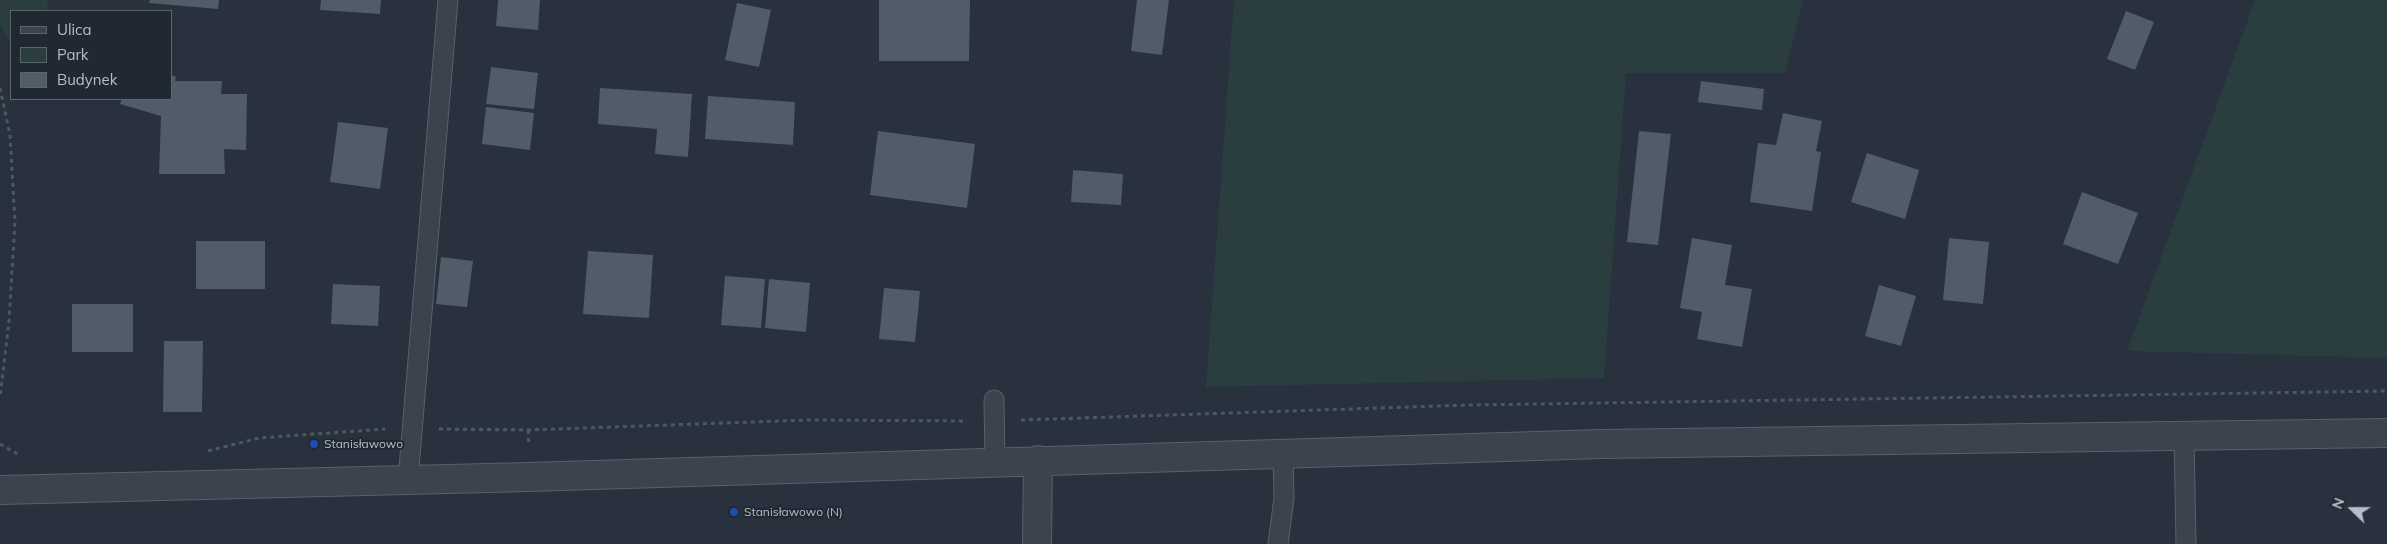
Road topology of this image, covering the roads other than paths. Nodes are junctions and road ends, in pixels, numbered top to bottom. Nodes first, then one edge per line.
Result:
1 (448, 0) edge
2 (994, 400) dead end
3 (2387, 433) edge
4 (2184, 435) junction
5 (1283, 453) junction
6 (1038, 460) junction
7 (995, 461) junction
8 (408, 480) junction
9 (1, 490) edge
10 (1037, 544) edge
11 (1278, 544) edge
12 (2186, 544) edge

1 - 8 lane
2 - 7 lane
3 - 4 street
4 - 5 street
4 - 12 lane
5 - 6 street
5 - 11 lane
6 - 7 street
6 - 10 street
7 - 8 street
8 - 9 street

